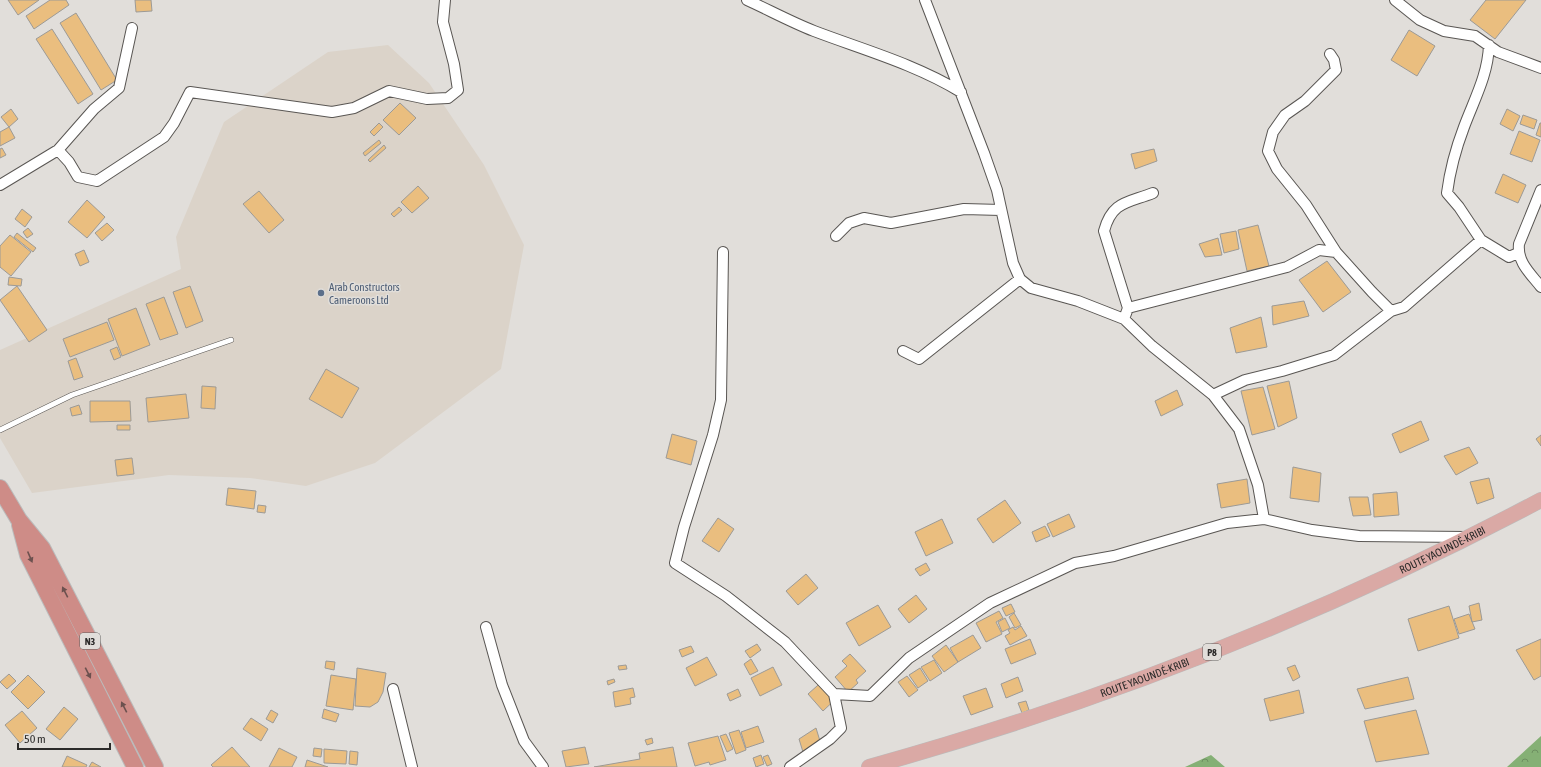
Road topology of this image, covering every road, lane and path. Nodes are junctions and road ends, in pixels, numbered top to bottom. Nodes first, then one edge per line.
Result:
1 (445, 0) edge
2 (747, 0) edge
3 (925, 0) edge
4 (1395, 0) edge
5 (132, 28) dead end
6 (1489, 45) junction
7 (1330, 54) dead end
8 (1541, 68) edge
9 (961, 92) junction
10 (58, 150) junction
11 (0, 185) edge
12 (1541, 190) edge
13 (1153, 193) dead end
14 (1001, 210) junction
15 (836, 236) dead end
16 (1481, 240) junction
17 (724, 252) dead end
18 (1336, 252) junction
19 (1518, 253) junction
20 (1020, 279) junction
21 (1541, 287) edge
22 (1128, 308) junction
23 (1391, 311) junction
24 (1124, 319) junction
25 (231, 340) dead end
26 (903, 351) dead end
27 (1213, 395) junction
28 (0, 430) edge
29 (0, 488) edge
30 (1541, 500) edge
31 (1264, 519) junction
32 (19, 520) junction
33 (1472, 537) junction
34 (486, 627) dead end
35 (393, 689) dead end
36 (834, 694) junction
37 (135, 767) edge
38 (155, 767) edge
39 (412, 767) edge
40 (543, 767) edge
41 (790, 767) edge
42 (869, 767) edge

1 - 10 street
2 - 9 street
3 - 9 street
4 - 6 street
5 - 10 street
6 - 8 street
6 - 16 street
7 - 18 street
9 - 14 street
10 - 11 street
12 - 19 street
13 - 22 street
14 - 15 street
14 - 20 street
16 - 19 street
16 - 23 street
17 - 36 street
18 - 22 street
18 - 23 street
19 - 21 street
20 - 24 street
20 - 26 street
22 - 24 street
23 - 27 street
24 - 27 street
25 - 28 lane
27 - 31 street
29 - 32 highway, N3
30 - 33 main road, ROUTE YAOUNDÉ-KRIBI / P8
31 - 33 street
31 - 36 street
32 -> 37 highway, N3
38 -> 32 highway, N3
33 - 42 main road, ROUTE YAOUNDÉ-KRIBI / P8
34 - 40 street
35 - 39 street
36 - 41 street

